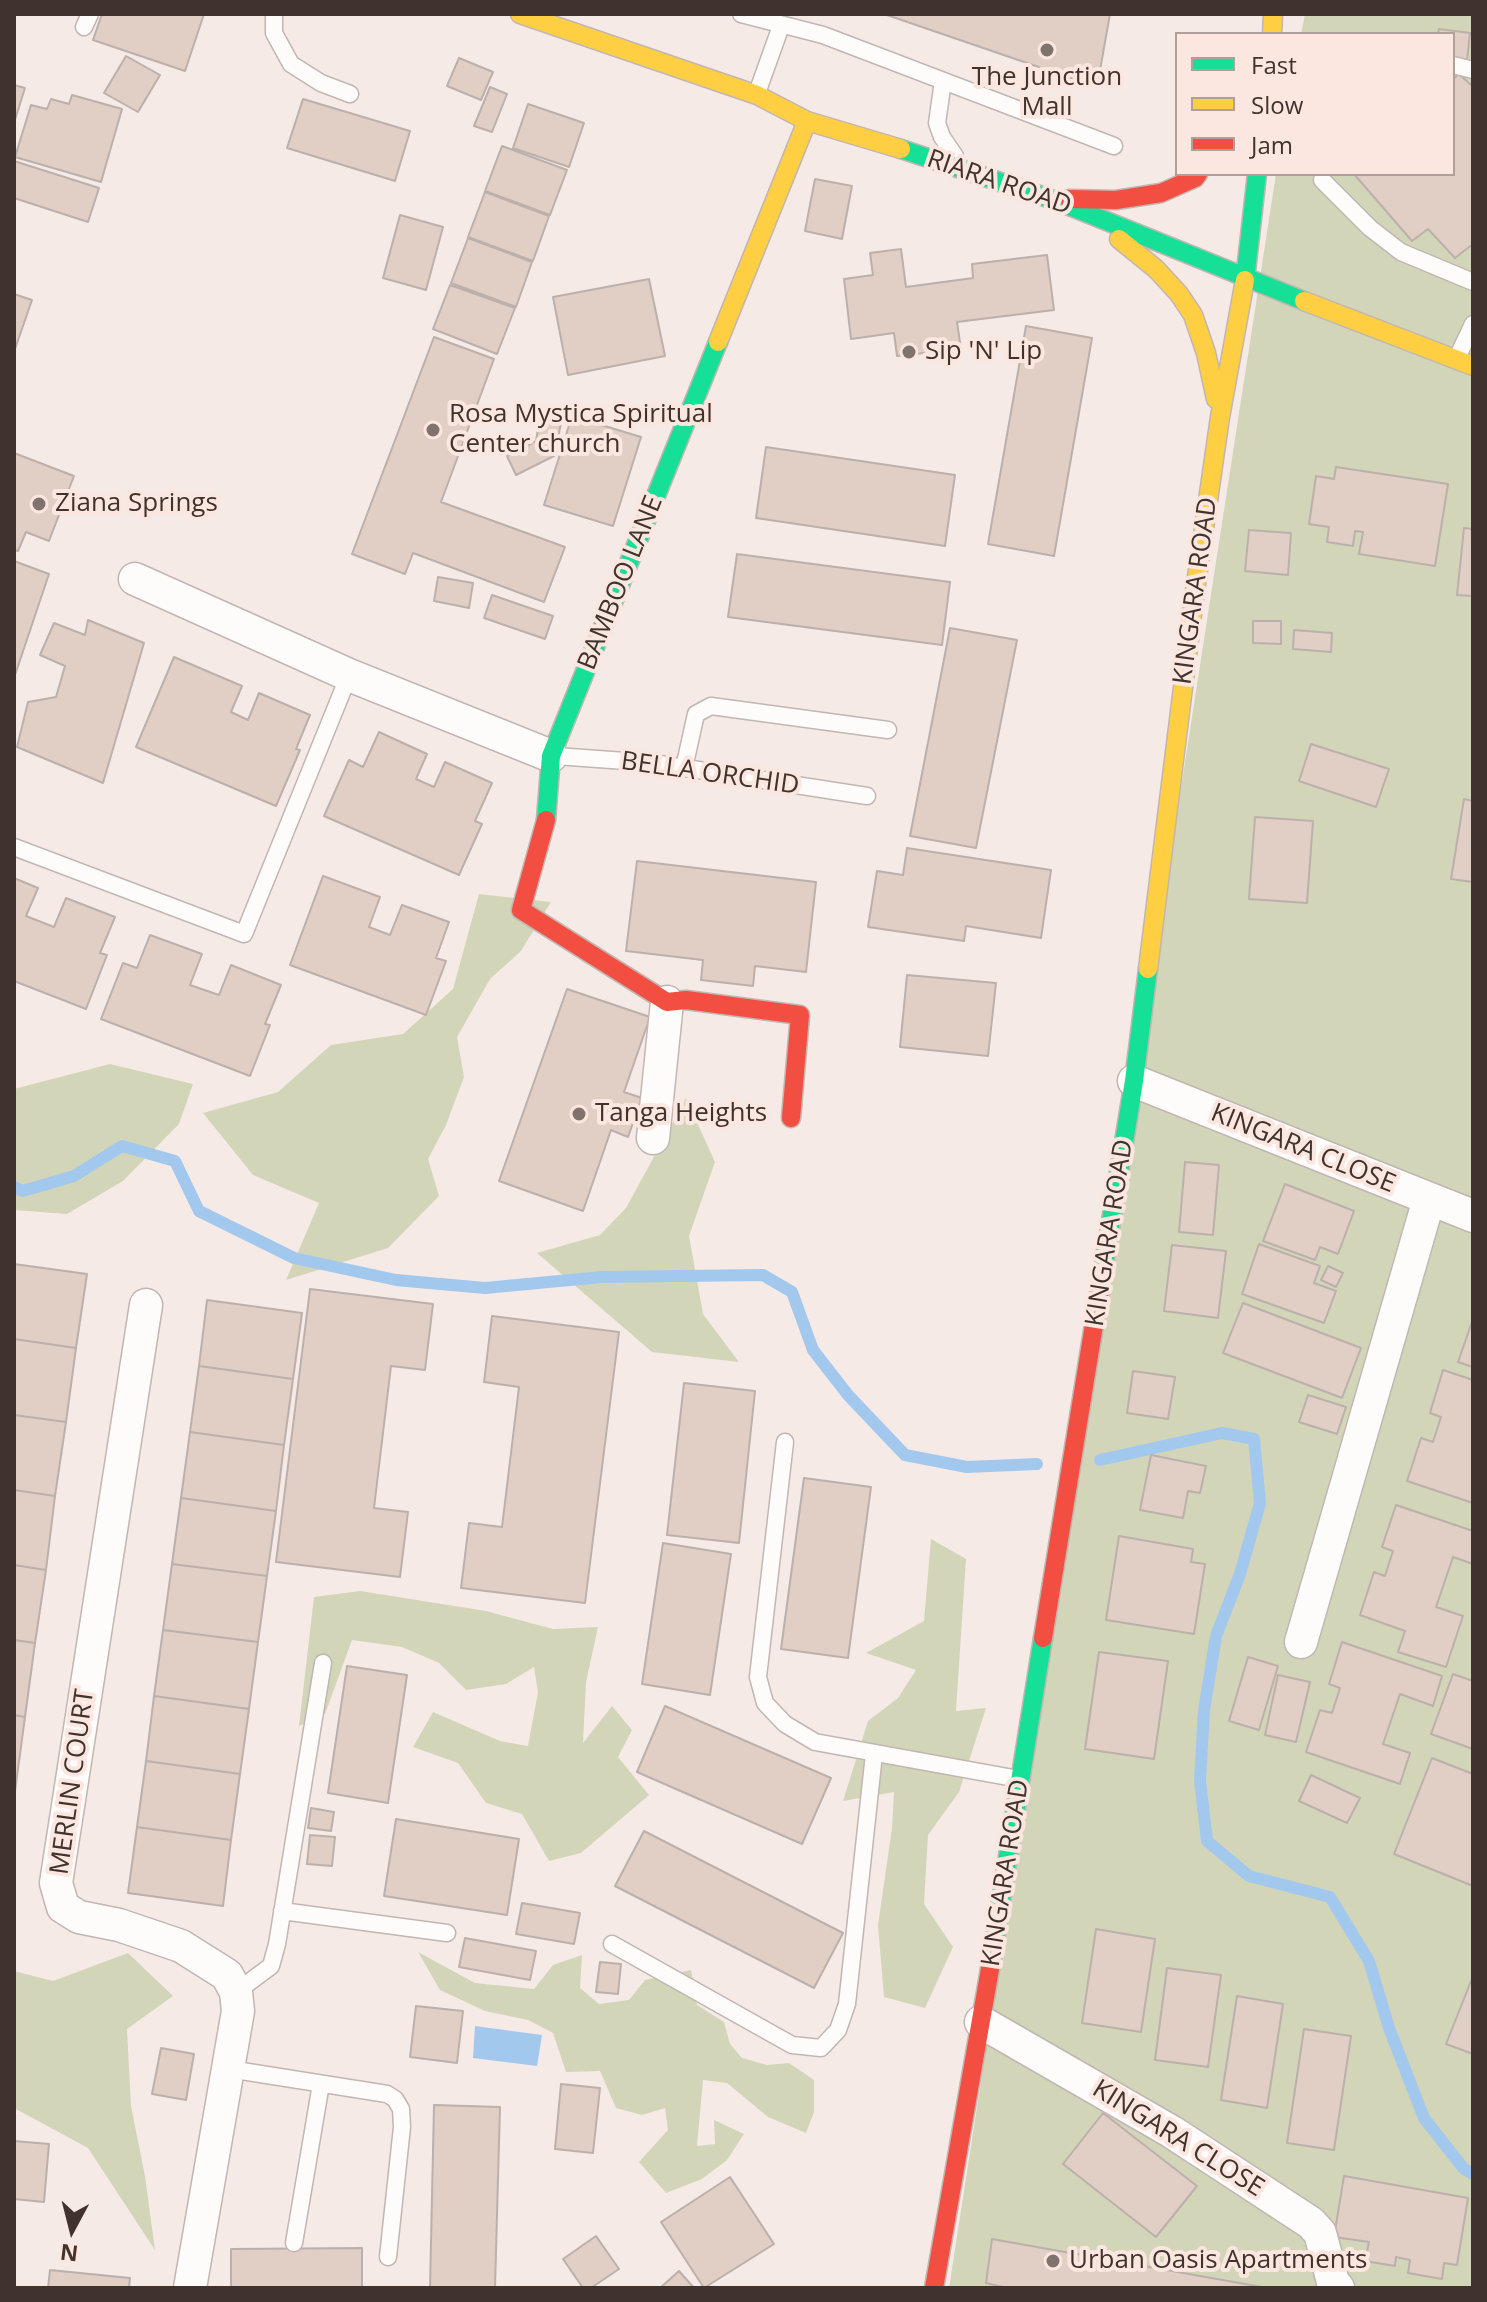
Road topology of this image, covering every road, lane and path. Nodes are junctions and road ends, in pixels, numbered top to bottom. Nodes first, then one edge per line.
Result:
1 (274, 14) edge
2 (520, 14) edge
3 (741, 14) edge
4 (781, 26) junction
5 (943, 81) junction
6 (350, 94) dead end
7 (757, 95) junction
8 (807, 121) junction
9 (1114, 146) dead end
10 (962, 168) junction
11 (1196, 176) edge
12 (1257, 176) edge
13 (1322, 180) dead end
14 (1047, 198) junction
15 (1088, 214) junction
16 (1245, 278) junction
17 (1473, 282) edge
18 (1473, 324) edge
19 (1465, 363) edge
20 (1220, 417) junction
21 (135, 579) dead end
22 (349, 675) junction
23 (888, 730) dead end
24 (551, 756) junction
25 (684, 768) junction
26 (867, 796) dead end
27 (14, 847) edge
28 (667, 1002) junction
29 (1134, 1081) junction
30 (791, 1118) dead end
31 (653, 1138) dead end
32 (1429, 1199) junction
33 (1473, 1216) edge
34 (146, 1305) dead end
35 (785, 1442) dead end
36 (1301, 1642) dead end
37 (323, 1663) dead end
38 (874, 1754) junction
39 (1021, 1779) junction
40 (282, 1911) junction
41 (447, 1933) dead end
42 (612, 1944) dead end
43 (236, 1992) junction
44 (981, 2022) junction
45 (229, 2069) junction
46 (321, 2084) junction
47 (294, 2243) dead end
48 (388, 2257) dead end
49 (190, 2288) edge
50 (934, 2288) edge
51 (1338, 2288) edge

1 - 6 lane
2 - 7 main road, RIARA ROAD
3 - 4 lane
4 - 5 lane
4 - 7 lane
5 - 9 lane
5 - 10 lane
7 - 8 main road, RIARA ROAD
8 - 10 main road, RIARA ROAD
8 - 24 main road, BAMBOO LANE
10 - 14 main road, RIARA ROAD
11 - 14 main road
12 - 16 main road, KINGARA ROAD
13 - 17 lane
14 - 15 main road, RIARA ROAD
15 - 16 main road, RIARA ROAD
15 - 20 main road
16 - 19 main road, RIARA ROAD
16 - 20 main road, KINGARA ROAD
18 - 19 lane
20 - 29 main road, KINGARA ROAD
21 - 22 street
22 - 24 street
22 - 27 lane
23 - 25 lane
24 - 25 lane, BELLA ORCHID
24 - 28 main road, BAMBOO LANE
25 - 26 lane, BELLA ORCHID
28 - 30 main road
28 - 31 street
29 - 32 street, KINGARA CLOSE
29 - 39 main road, KINGARA ROAD
32 - 33 street, KINGARA CLOSE
32 - 36 street
34 - 43 street, MERLIN COURT
35 - 38 lane
37 - 40 lane
38 - 39 lane
38 - 42 lane
39 - 44 main road, KINGARA ROAD
40 - 41 lane
40 - 43 lane
43 - 45 street
44 - 50 main road, KINGARA ROAD
44 - 51 street, KINGARA CLOSE
45 - 46 lane
45 - 49 street
46 - 47 lane
46 - 48 lane

